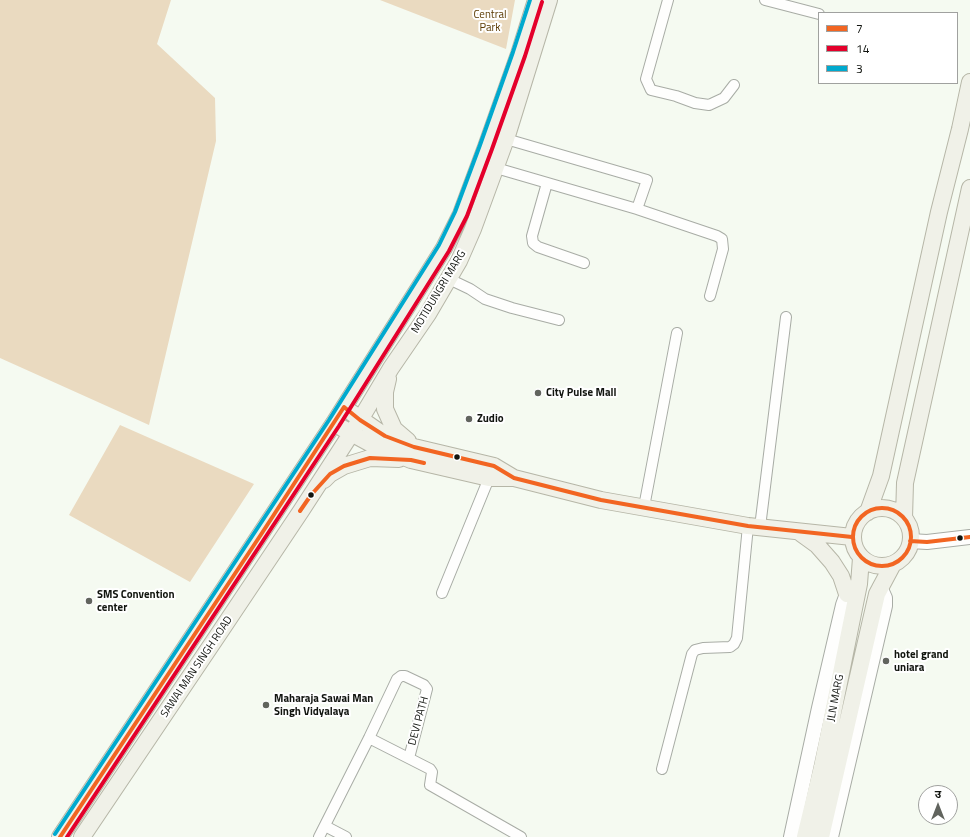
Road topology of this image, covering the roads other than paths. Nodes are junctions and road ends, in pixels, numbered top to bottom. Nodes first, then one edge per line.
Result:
1 (536, 0) edge
2 (549, 0) edge
3 (668, 0) edge
4 (765, 0) edge
5 (818, 14) edge
6 (970, 82) edge
7 (734, 85) dead end
8 (965, 130) edge
9 (506, 139) junction
10 (496, 168) junction
11 (548, 183) junction
12 (970, 188) edge
13 (637, 209) junction
14 (966, 219) edge
15 (584, 263) dead end
16 (449, 279) junction
17 (710, 296) dead end
18 (786, 317) dead end
19 (559, 320) dead end
20 (677, 333) dead end
21 (391, 368) junction
22 (344, 407) junction
23 (360, 420) junction
24 (334, 423) junction
25 (350, 434) junction
26 (413, 453) junction
27 (489, 478) junction
28 (514, 478) junction
29 (311, 495) junction
30 (644, 507) junction
31 (868, 512) junction
32 (904, 518) junction
33 (754, 526) junction
34 (798, 531) junction
35 (852, 537) junction
36 (970, 537) edge
37 (910, 541) junction
38 (861, 558) junction
39 (893, 564) junction
40 (880, 588) junction
41 (853, 589) junction
42 (442, 593) dead end
43 (369, 738) junction
44 (409, 758) junction
45 (662, 769) dead end
46 (324, 826) junction
47 (65, 835) edge
48 (82, 837) edge
49 (319, 837) edge
50 (346, 837) edge
51 (521, 837) edge
52 (791, 837) edge
53 (805, 837) edge
54 (821, 837) edge
55 (831, 837) edge

1 - 22 main road
2 - 9 main road, MOTIDUNGRI MARG
3 - 7 street
4 - 5 street
6 - 8 main road
8 - 31 main road
9 - 10 main road, MOTIDUNGRI MARG
9 - 13 street
10 - 11 street
10 - 16 main road, MOTIDUNGRI MARG
11 - 13 street
11 - 15 street
12 - 14 main road
13 - 17 street
14 - 32 main road
16 - 19 street
16 - 21 main road, MOTIDUNGRI MARG
18 - 33 street
20 - 30 street
21 - 23 main road, MOTIDUNGRI MARG
21 - 26 main road
22 - 23 main road
22 - 24 main road
23 - 25 main road, MOTIDUNGRI MARG
23 - 26 main road
24 - 25 main road
24 - 47 main road
25 - 26 main road
25 - 29 main road, MOTIDUNGRI MARG
26 - 27 main road
26 - 28 main road
26 - 29 main road
27 - 28 main road
27 - 42 street
28 - 30 main road
29 - 48 main road, SAWAI MAN SINGH ROAD
30 - 33 main road
31 - 32 main road
31 - 35 main road
32 - 37 main road
33 - 34 main road
33 - 45 street
34 - 35 main road
34 - 41 main road
35 - 38 main road
36 - 37 street
37 - 39 main road
38 - 39 main road
38 - 41 main road, JLN MARG
39 - 40 main road, JLN MARG
40 - 54 main road, JLN MARG
40 - 55 street
41 - 52 street
41 - 53 main road, JLN MARG
43 - 44 street, DEVI PATH
43 - 44 street, DEVI PATH
43 - 46 street, DEVI PATH
44 - 51 street, DEVI PATH
46 - 49 street, DEVI PATH
46 - 50 street

